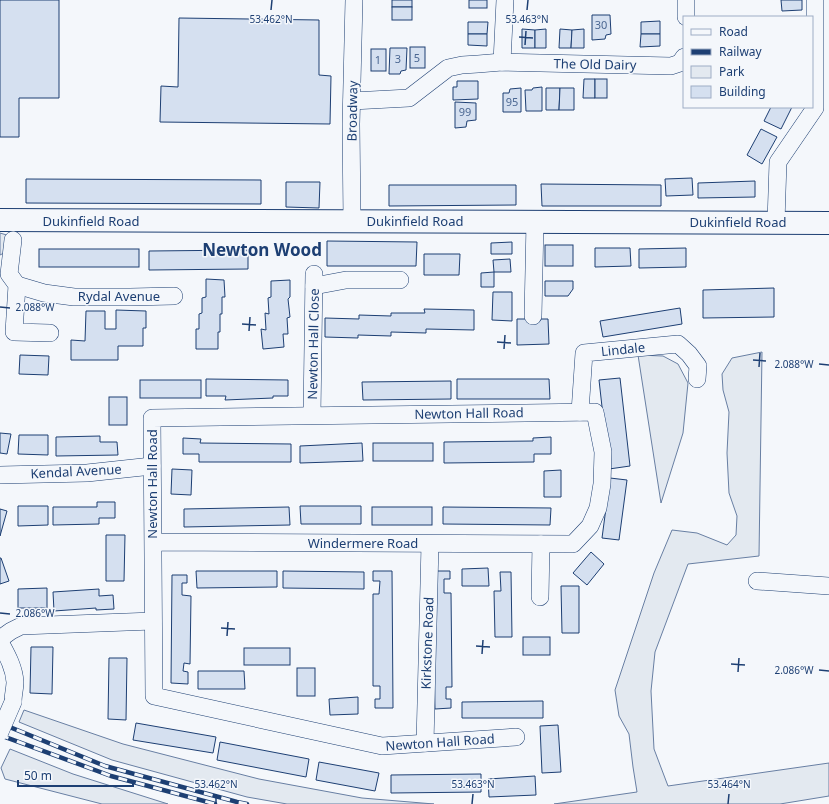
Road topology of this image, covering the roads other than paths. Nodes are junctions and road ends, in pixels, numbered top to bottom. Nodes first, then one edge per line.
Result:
1 (354, 0) edge
2 (505, 0) edge
3 (686, 0) edge
4 (815, 0) edge
5 (686, 16) edge
6 (683, 58) edge
7 (502, 62) junction
8 (822, 67) edge
9 (352, 101) junction
10 (0, 220) edge
11 (352, 221) junction
12 (535, 222) junction
13 (776, 222) junction
14 (829, 223) edge
15 (13, 240) dead end
16 (9, 278) edge
17 (400, 280) dead end
18 (174, 296) dead end
19 (532, 316) dead end
20 (50, 333) dead end
21 (697, 379) dead end
22 (580, 412) junction
23 (312, 415) junction
24 (152, 466) junction
25 (0, 475) edge
26 (153, 542) junction
27 (430, 544) junction
28 (542, 544) junction
29 (573, 544) joint
30 (757, 581) dead end
31 (829, 586) edge
32 (540, 597) dead end
33 (153, 621) junction
34 (0, 638) edge
35 (0, 642) edge
36 (0, 732) edge
37 (516, 737) dead end
38 (425, 743) junction

1 - 9 street, Broadway
2 - 7 street
3 - 5 street
4 - 8 street
6 - 7 street, The Old Dairy
7 - 9 street, The Old Dairy
8 - 13 street
9 - 11 street, Broadway
10 - 11 main road, Dukinfield Road
11 - 12 main road, Dukinfield Road
12 - 13 main road, Dukinfield Road
12 - 19 street
13 - 14 main road, Dukinfield Road
15 - 16 street
16 - 18 street, Rydal Avenue
16 - 20 street
17 - 23 street, Newton Hall Close
21 - 22 street, Lindale
22 - 23 street, Newton Hall Road
22 - 29 street, Newton Hall Road
23 - 24 street, Newton Hall Road
24 - 25 street, Kendal Avenue
24 - 26 street, Newton Hall Road
26 - 27 street, Windermere Road
26 - 33 street, Newton Hall Road
27 - 28 street, Windermere Road
27 - 38 street, Kirkstone Road
28 - 29 street, Windermere Road
28 - 32 street
30 - 31 street
33 - 34 street
33 - 38 street, Newton Hall Road
35 - 36 street, bridge
37 - 38 street, Newton Hall Road

